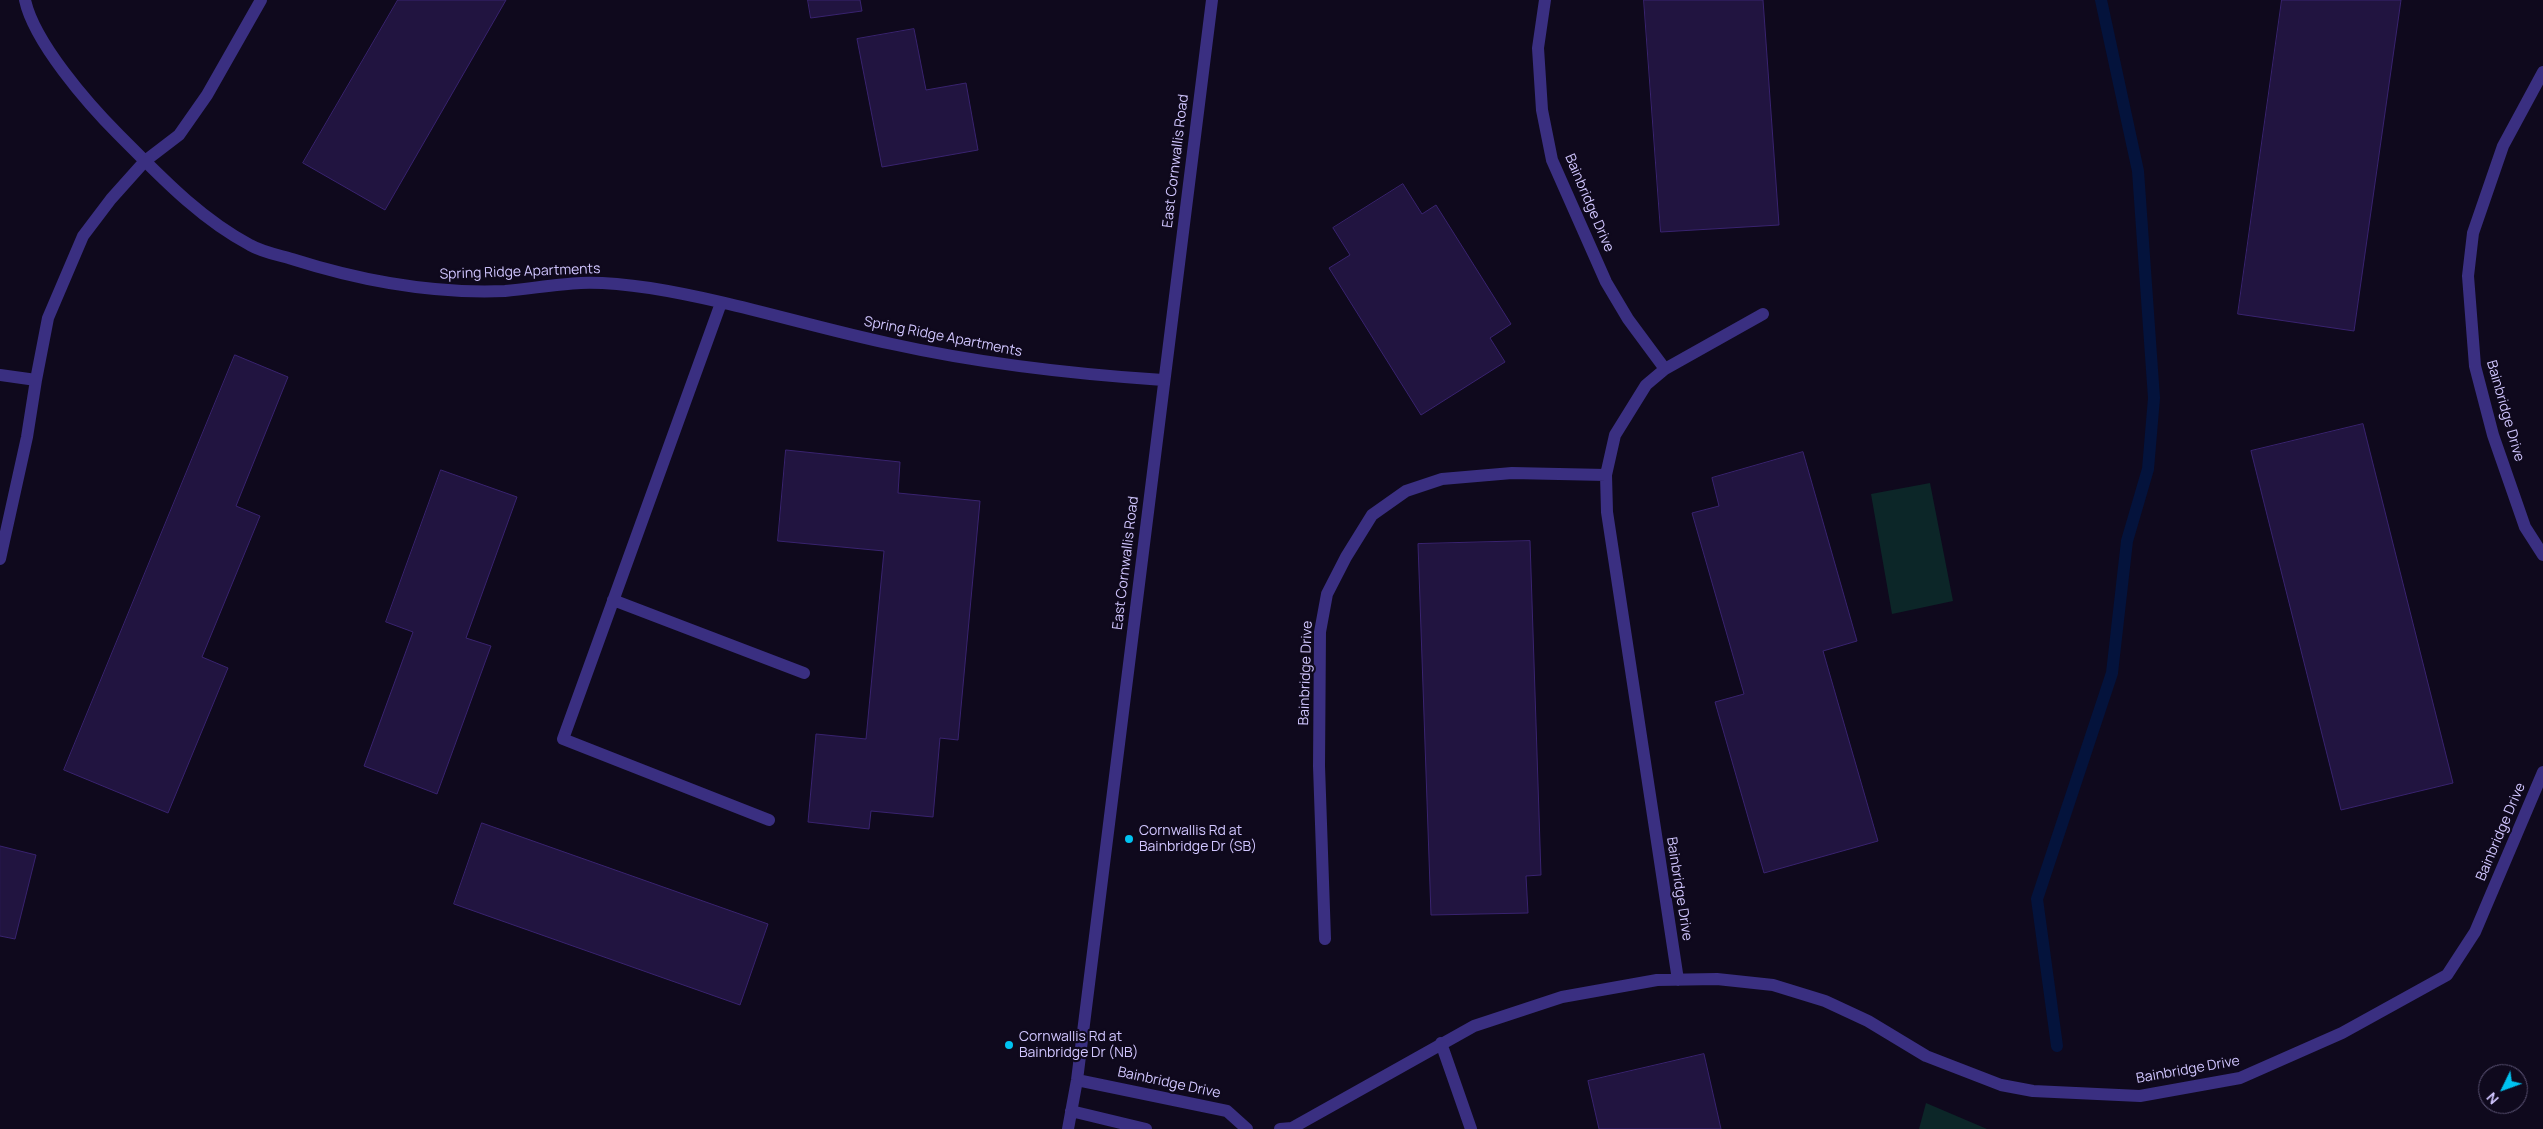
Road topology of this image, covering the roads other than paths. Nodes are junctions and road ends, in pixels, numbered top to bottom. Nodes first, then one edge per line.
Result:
1 (26, 0) edge
2 (261, 0) edge
3 (1212, 0) edge
4 (1545, 0) edge
5 (2543, 72) edge
6 (145, 161) junction
7 (720, 303) junction
8 (1763, 314) dead end
9 (1666, 369) junction
10 (0, 375) edge
11 (36, 380) junction
12 (1163, 380) junction
13 (1606, 475) junction
14 (2543, 555) edge
15 (0, 559) edge
16 (613, 600) junction
17 (804, 673) dead end
18 (2543, 772) edge
19 (769, 820) dead end
20 (1325, 939) dead end
21 (1678, 980) junction
22 (1441, 1043) junction
23 (1077, 1080) junction
24 (1071, 1111) junction
25 (1068, 1129) edge
26 (1146, 1129) edge
27 (1248, 1129) edge
28 (1280, 1129) edge
29 (1471, 1129) edge

1 - 6 street, Spring Ridge Apartments
2 - 6 street
3 - 12 street, East Cornwallis Road
4 - 9 street, Bainbridge Drive
5 - 14 street, Bainbridge Drive
6 - 7 street, Spring Ridge Apartments
6 - 11 street
7 - 12 street, Spring Ridge Apartments
7 - 16 street
8 - 9 street, Bainbridge Drive
9 - 13 street, Bainbridge Drive
10 - 11 street
11 - 15 street
12 - 23 street, East Cornwallis Road
13 - 20 street, Bainbridge Drive
13 - 21 street, Bainbridge Drive
16 - 17 street
16 - 19 street
18 - 21 street, Bainbridge Drive
21 - 22 street, Bainbridge Drive
22 - 28 street, Bainbridge Drive
22 - 29 street
23 - 24 street, East Cornwallis Road
23 - 27 street, Bainbridge Drive
24 - 25 street, East Cornwallis Road
24 - 26 street

